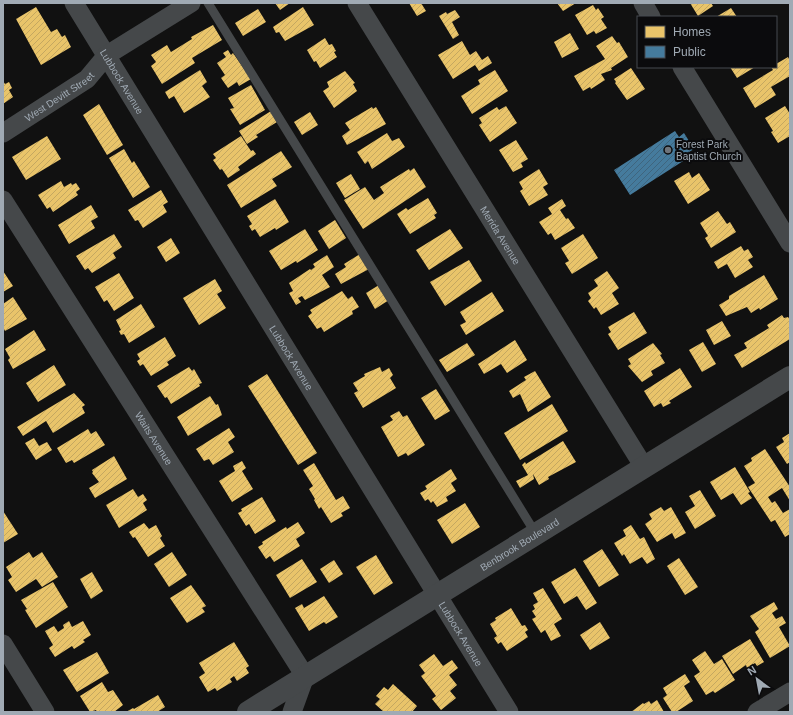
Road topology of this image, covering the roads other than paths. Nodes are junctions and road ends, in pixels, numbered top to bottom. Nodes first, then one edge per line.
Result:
1 (74, 3) edge
2 (191, 3) edge
3 (208, 3) edge
4 (357, 3) edge
5 (643, 3) edge
6 (650, 16) edge
7 (107, 56) junction
8 (683, 68) edge
9 (3, 133) edge
10 (3, 200) edge
11 (790, 243) edge
12 (790, 377) edge
13 (644, 467) junction
14 (536, 534) junction
15 (438, 595) junction
16 (3, 644) edge
17 (305, 676) junction
18 (790, 692) edge
19 (45, 712) edge
20 (248, 712) edge
21 (292, 712) edge
22 (509, 712) edge
23 (757, 712) edge

1 - 7 street, Lubbock Avenue
2 - 7 street, West Devitt Street
3 - 14 lane
4 - 13 street, Merida Avenue
5 - 6 street
7 - 9 street, West Devitt Street
7 - 15 street, Lubbock Avenue
8 - 11 street
10 - 17 street, Waits Avenue
12 - 13 street, Benbrook Boulevard
13 - 14 street, Benbrook Boulevard
14 - 15 street, Benbrook Boulevard
15 - 17 street, Benbrook Boulevard
15 - 22 street, Lubbock Avenue
16 - 19 street
17 - 20 street, Benbrook Boulevard
17 - 21 street
18 - 23 street

